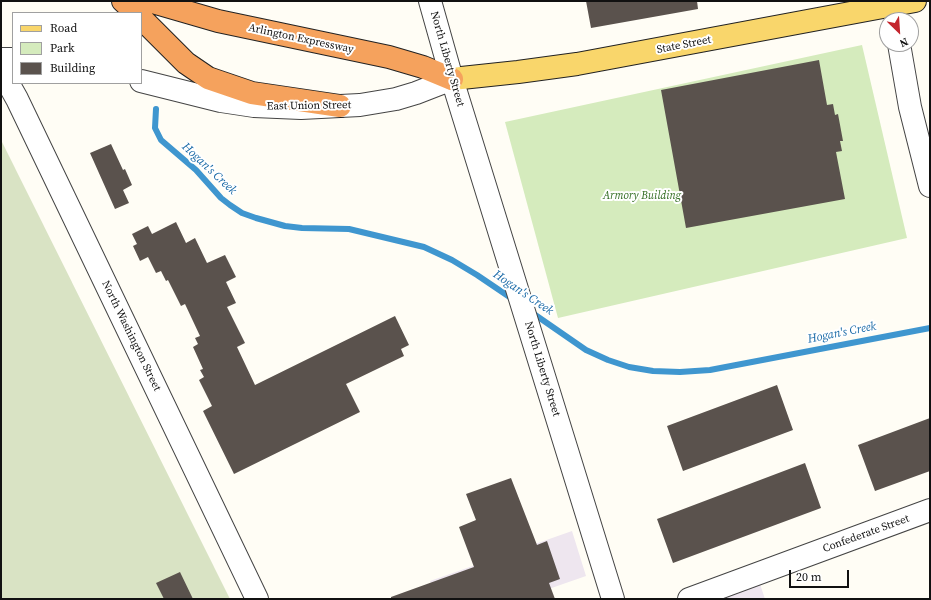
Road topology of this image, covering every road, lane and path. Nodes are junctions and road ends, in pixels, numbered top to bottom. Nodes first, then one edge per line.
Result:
1 (123, 1) edge
2 (149, 1) edge
3 (430, 1) edge
4 (915, 1) edge
5 (893, 9) edge
6 (135, 12) edge
7 (142, 19) edge
8 (900, 52) edge
9 (1, 59) edge
10 (12, 59) edge
11 (1, 74) edge
12 (452, 79) junction
13 (142, 81) edge
14 (340, 106) junction
15 (930, 186) edge
16 (930, 510) edge
17 (257, 599) edge
18 (613, 599) edge
19 (689, 599) edge

1 - 6 highway
2 - 12 highway, Arlington Expressway
3 - 12 street, North Liberty Street
4 - 5 main road, State Street
5 - 12 main road, State Street
7 - 14 highway
8 - 15 street
9 - 10 street
11 - 17 street, North Washington Street
12 - 14 street, East Union Street
12 - 18 street, North Liberty Street
13 - 14 street, East Union Street
16 - 19 street, Confederate Street

